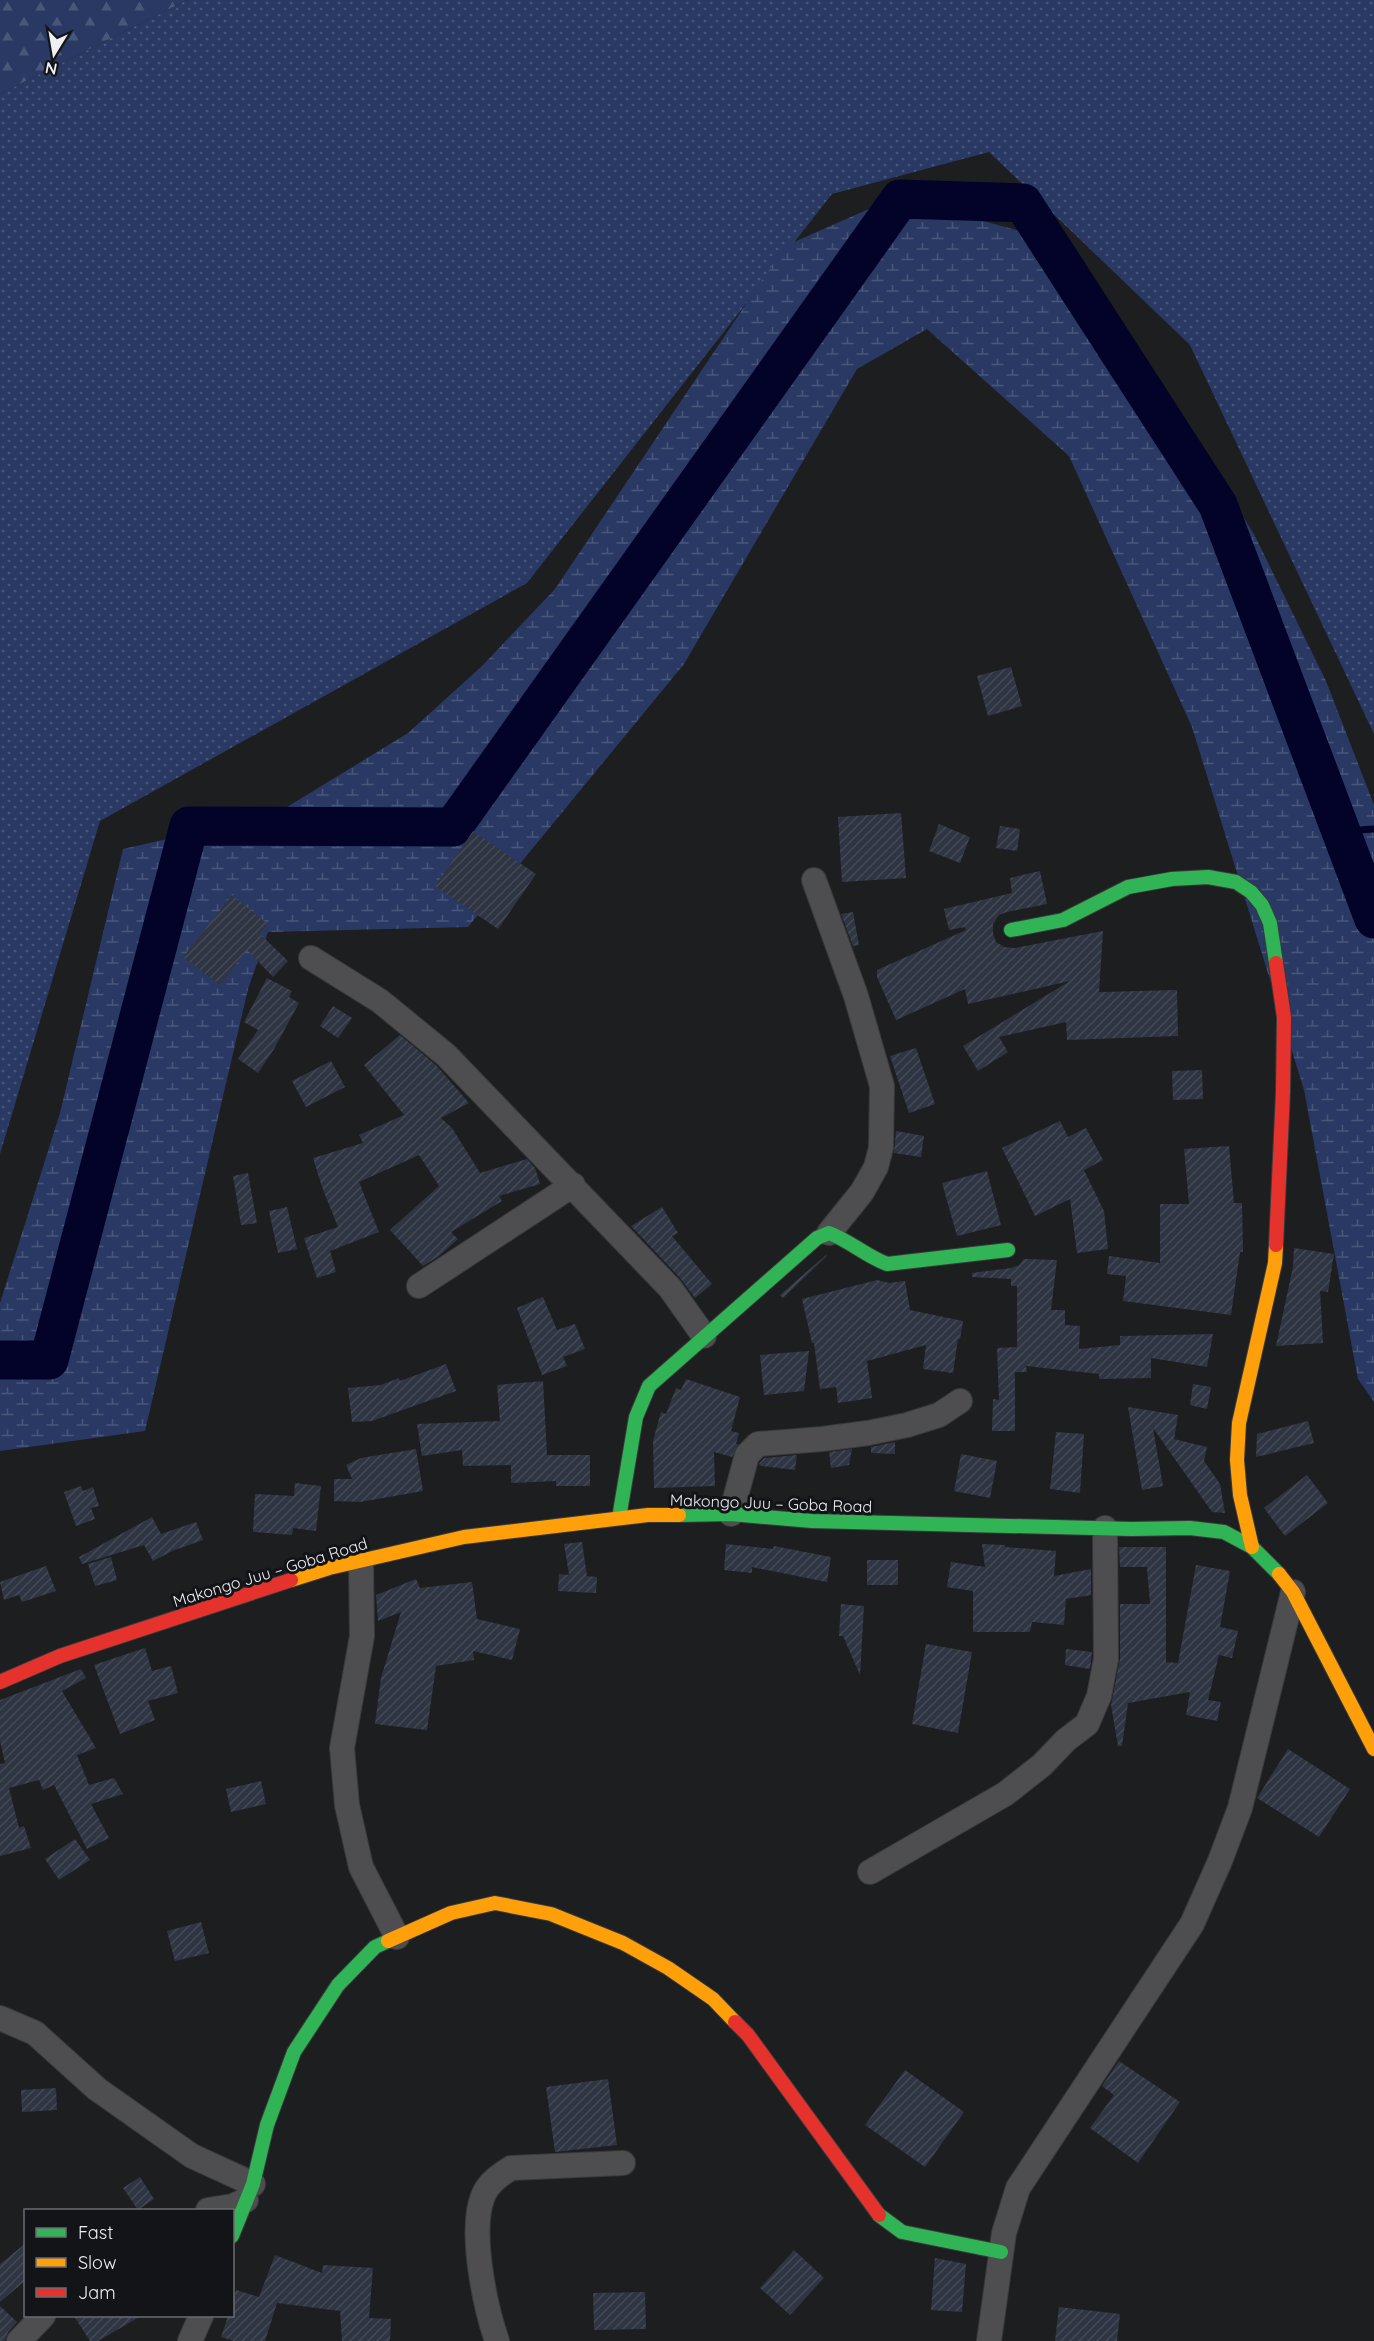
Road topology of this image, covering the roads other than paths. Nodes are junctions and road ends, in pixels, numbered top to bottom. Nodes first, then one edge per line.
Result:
1 (814, 880) dead end
2 (1011, 930) dead end
3 (311, 958) dead end
4 (573, 1185) junction
5 (829, 1233) junction
6 (1008, 1250) dead end
7 (419, 1286) dead end
8 (704, 1336) junction
9 (960, 1401) dead end
10 (730, 1515) junction
11 (619, 1518) junction
12 (1105, 1528) junction
13 (1252, 1547) junction
14 (361, 1561) junction
15 (1293, 1592) junction
16 (0, 1682) edge
17 (1374, 1749) edge
18 (870, 1872) dead end
19 (397, 1937) junction
20 (0, 2018) edge
21 (623, 2163) dead end
22 (249, 2192) junction
23 (218, 2209) edge
24 (234, 2231) edge
25 (1001, 2252) junction
26 (42, 2317) edge
27 (201, 2317) edge
28 (19, 2341) edge
29 (190, 2341) edge
30 (497, 2341) edge
31 (988, 2341) edge

1 - 5 street
2 - 13 street
3 - 4 street
4 - 7 street
4 - 8 street
5 - 6 street
5 - 8 street
8 - 11 street
9 - 10 street
10 - 11 street, Makongo Juu – Goba Road
10 - 12 street, Makongo Juu – Goba Road
11 - 14 street, Makongo Juu – Goba Road
12 - 13 street, Makongo Juu – Goba Road
12 - 18 street
13 - 15 street, Makongo Juu – Goba Road
14 - 16 street, Makongo Juu – Goba Road
14 - 19 street
15 - 17 street, Makongo Juu – Goba Road
15 - 25 street
19 - 22 street
19 - 25 street
20 - 22 street
21 - 30 street
22 - 23 street
22 - 24 street
25 - 31 street
26 - 28 street
27 - 29 street

